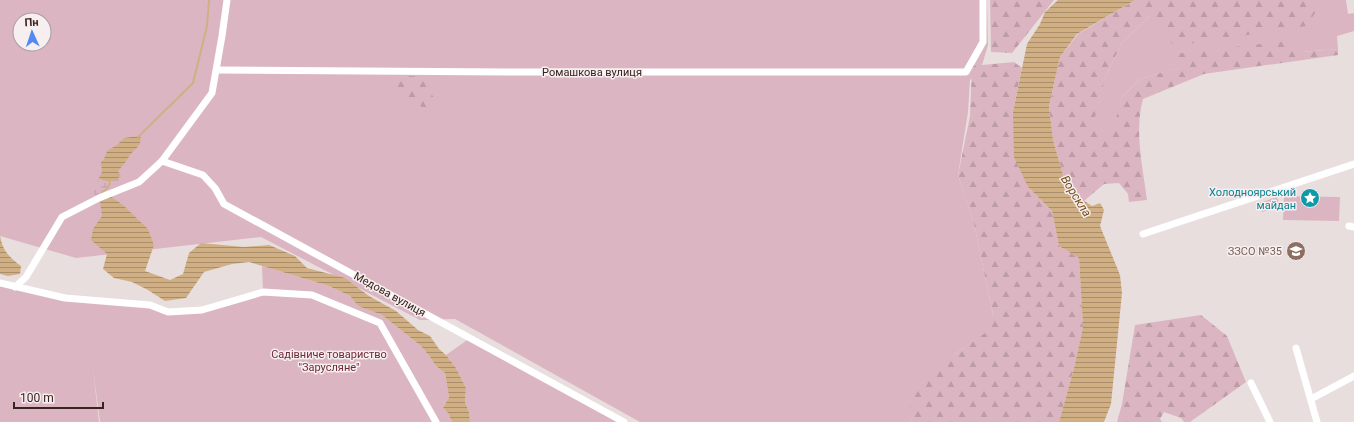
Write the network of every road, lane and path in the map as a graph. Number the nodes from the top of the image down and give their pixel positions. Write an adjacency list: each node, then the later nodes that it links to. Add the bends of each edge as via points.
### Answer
1 (227, 0): 3 (street)
2 (983, 0): 3 (street, Ромашкова вулиця, via 983,42 966,72)
3 (217, 70): 4 (street, via 212,93)
4 (162, 161): 8 (street, via 139,182 62,217 26,277); 14 (street, Медова вулиця, via 203,175 215,188 224,204)
5 (1354, 164): 6 (street)
6 (1143, 234)
7 (0, 283): 8 (street)
8 (15, 287): 13 (street, via 65,298 150,305 168,312 202,310 263,292 312,295 380,323)
9 (1296, 348): 12 (street)
10 (1354, 376): 12 (street)
11 (1251, 383): 15 (street)
12 (1311, 400): 16 (street)
13 (436, 422)
14 (624, 422)
15 (1270, 422)
16 (1316, 422)

